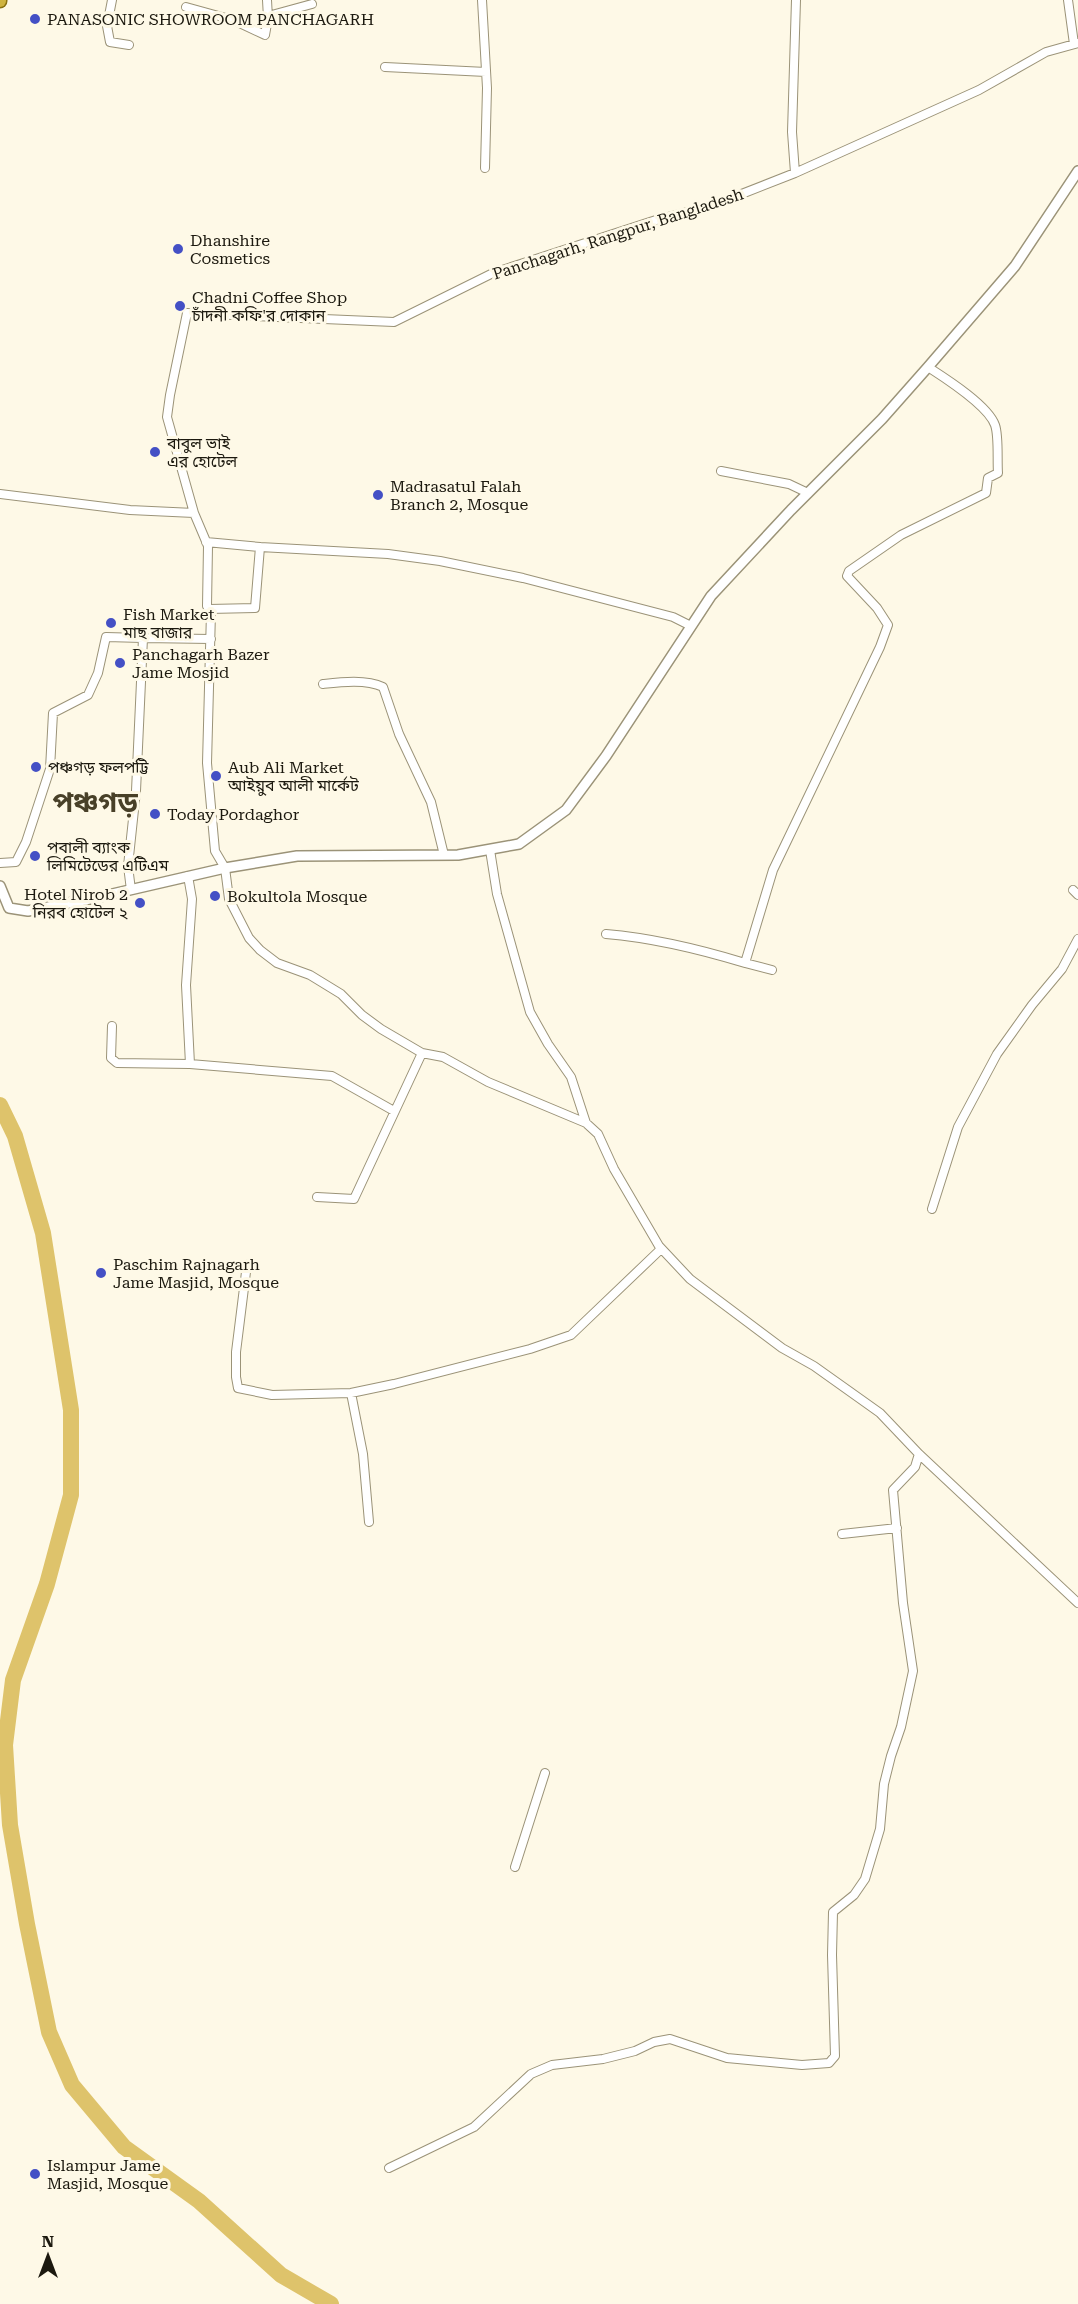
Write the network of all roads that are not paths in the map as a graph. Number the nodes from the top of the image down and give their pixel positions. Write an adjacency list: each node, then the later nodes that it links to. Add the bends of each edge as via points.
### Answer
1 (111, 0): 10 (street, via 107,26 110,42)
2 (267, 0): 8 (street)
3 (482, 0): 12 (street)
4 (796, 0): 15 (street, via 792,132)
5 (1068, 0): 9 (street)
6 (312, 4): 8 (street)
7 (186, 8): 8 (street, via 233,20 265,35)
8 (268, 16)
9 (1076, 44): 15 (street, via 1046,52 979,90)
10 (129, 45)
11 (385, 67): 12 (street)
12 (486, 72): 13 (street)
13 (485, 168)
14 (1078, 171): 16 (street, via 1015,266)
15 (795, 173): 20 (street, Panchagarh, Rangpur, Bangladesh, via 711,206 493,273 394,322 187,313 167,417)
16 (927, 367): 18 (street); 38 (street, via 956,385 988,414 995,426 998,473 988,478 986,493 901,535 849,571 847,576 888,625 773,870)
17 (721, 471): 18 (street, via 789,484)
18 (808, 493): 24 (street, via 711,596)
19 (0, 494): 20 (street, via 130,510)
20 (194, 513): 21 (street, Panchagarh, Rangpur, Bangladesh)
21 (206, 542): 22 (street); 23 (street, Panchagarh, Rangpur, Bangladesh)
22 (260, 547): 23 (street, via 255,608); 24 (street, via 440,561 523,578 673,617)
23 (209, 609): 26 (street, Panchagarh, Rangpur, Bangladesh)
24 (691, 626): 28 (street, via 566,810 519,844)
25 (143, 638): 26 (street); 30 (street, via 106,637 98,673 88,695 53,713 50,769 26,842 16,862); 34 (street, via 136,791 128,866)
26 (211, 639): 31 (street, Panchagarh, Rangpur, Bangladesh, via 207,763 215,851)
27 (323, 684): 29 (street, via 358,682 383,687 399,734 431,802)
28 (490, 850): 29 (street); 44 (street, via 497,894 530,1012 571,1077)
29 (444, 855): 31 (street, via 297,856)
30 (0, 862)
31 (225, 868): 32 (street); 41 (street, Panchagarh, Rangpur, Bangladesh, via 229,899 249,938 260,950 277,963 310,975 341,994 381,1029)
32 (188, 876): 34 (street); 42 (street, via 192,899 186,986)
33 (0, 886): 35 (street)
34 (131, 890): 35 (street, via 28,911)
35 (5, 907)
36 (606, 934): 38 (street, via 672,943)
37 (1078, 939): 46 (street, via 1062,969 997,1054 958,1127)
38 (745, 963): 39 (street)
39 (772, 970)
40 (112, 1026): 42 (street, via 111,1058 117,1063)
41 (422, 1053): 43 (street); 44 (street, Panchagarh, Rangpur, Bangladesh, via 443,1057 488,1082)
42 (190, 1064): 43 (street, via 332,1076)
43 (394, 1111): 45 (street, via 354,1199)
44 (586, 1123): 47 (street, via 598,1134)
45 (317, 1197)
46 (932, 1209)
47 (661, 1249): 49 (street, via 571,1335 530,1349); 50 (street, via 690,1279 737,1316 880,1413)
48 (247, 1264): 49 (street, via 236,1352 238,1388 272,1395)
49 (351, 1393): 51 (street, via 363,1454)
50 (919, 1454): 52 (street, via 915,1467 893,1490); 54 (street)
51 (369, 1522)
52 (897, 1528): 53 (street); 57 (street, via 913,1671 884,1784 880,1829 865,1879 854,1895 833,1912 836,2056 829,2063 802,2065 727,2058 670,2039 603,2060 552,2065 531,2074 474,2127)
53 (842, 1534)
54 (1078, 1603)
55 (545, 1773): 56 (street)
56 (515, 1867)
57 (389, 2168)

